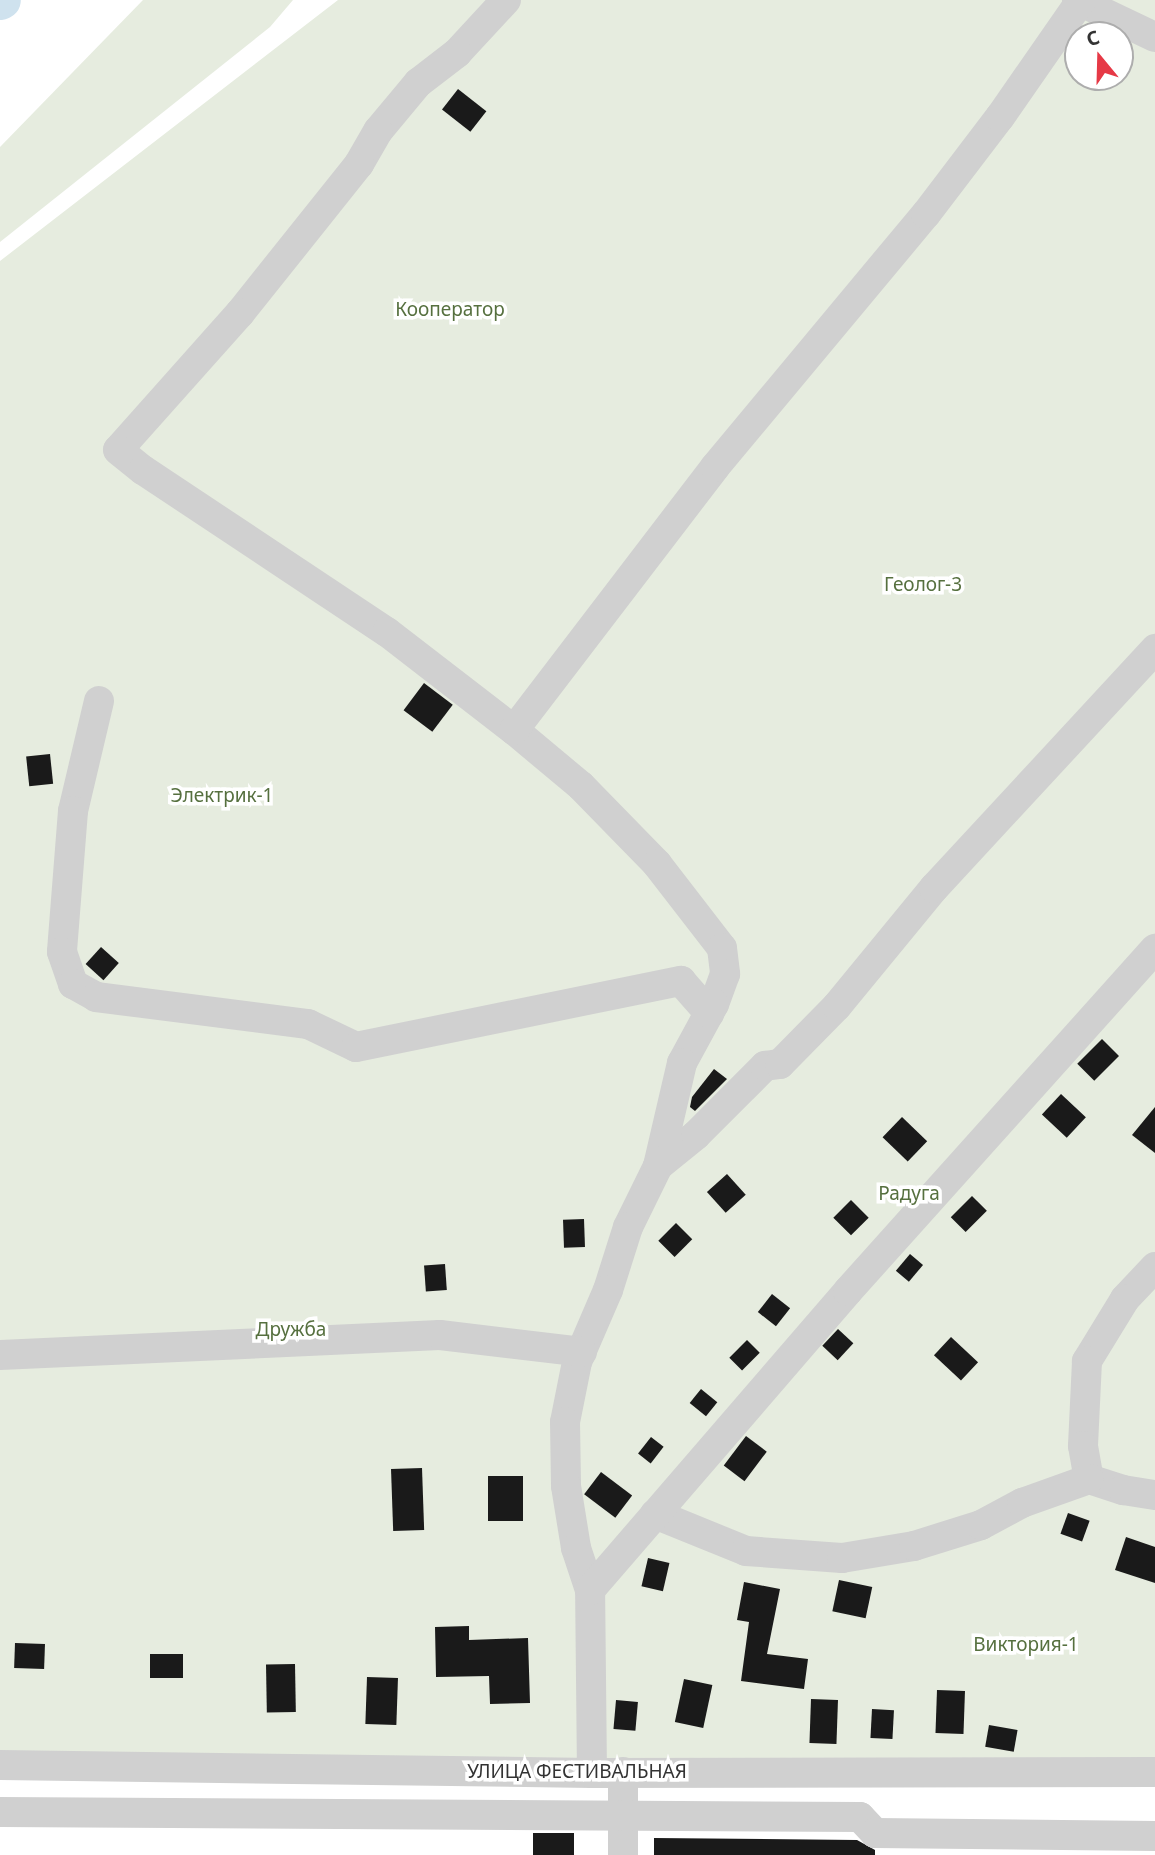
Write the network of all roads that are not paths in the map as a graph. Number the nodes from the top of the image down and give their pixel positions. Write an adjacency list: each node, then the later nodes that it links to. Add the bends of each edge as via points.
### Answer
1 (506, 0): 6 (street, via 457,53 418,83 240,313 118,450 387,632)
2 (1079, 1): 3 (street); 6 (street, via 1000,117 926,214 715,467)
3 (1155, 37)
4 (1155, 649): 9 (street, via 934,888 837,1006 780,1064 765,1066)
5 (99, 701): 8 (street, via 73,811 62,952 73,984 96,998 308,1024 356,1047 681,981)
6 (513, 730): 8 (street, via 580,786 657,864 707,926 722,948 725,974)
7 (1155, 949): 15 (street)
8 (709, 1013): 9 (street, via 682,1063)
9 (658, 1166): 11 (street, via 628,1227)
10 (1155, 1266): 13 (street, via 1125,1299 1087,1361 1083,1446)
11 (582, 1352): 12 (street, via 440,1335); 16 (street, via 565,1422 566,1486 576,1548)
12 (0, 1355)
13 (1090, 1479): 14 (street); 15 (street, via 1022,1503 981,1525 914,1546 842,1558 746,1551)
14 (1155, 1496)
15 (655, 1514): 16 (street)
16 (590, 1590): 20 (street)
17 (0, 1765): 20 (street, УЛИЦА ФЕСТИВАЛЬНАЯ)
18 (623, 1772): 19 (street, УЛИЦА ФЕСТИВАЛЬНАЯ); 20 (street, УЛИЦА ФЕСТИВАЛЬНАЯ); 22 (street)
19 (1155, 1772)
20 (592, 1773)
21 (0, 1812): 22 (street)
22 (623, 1817): 24 (street, via 860,1817); 25 (street)
23 (1155, 1836): 24 (street)
24 (876, 1844)
25 (623, 1855)

